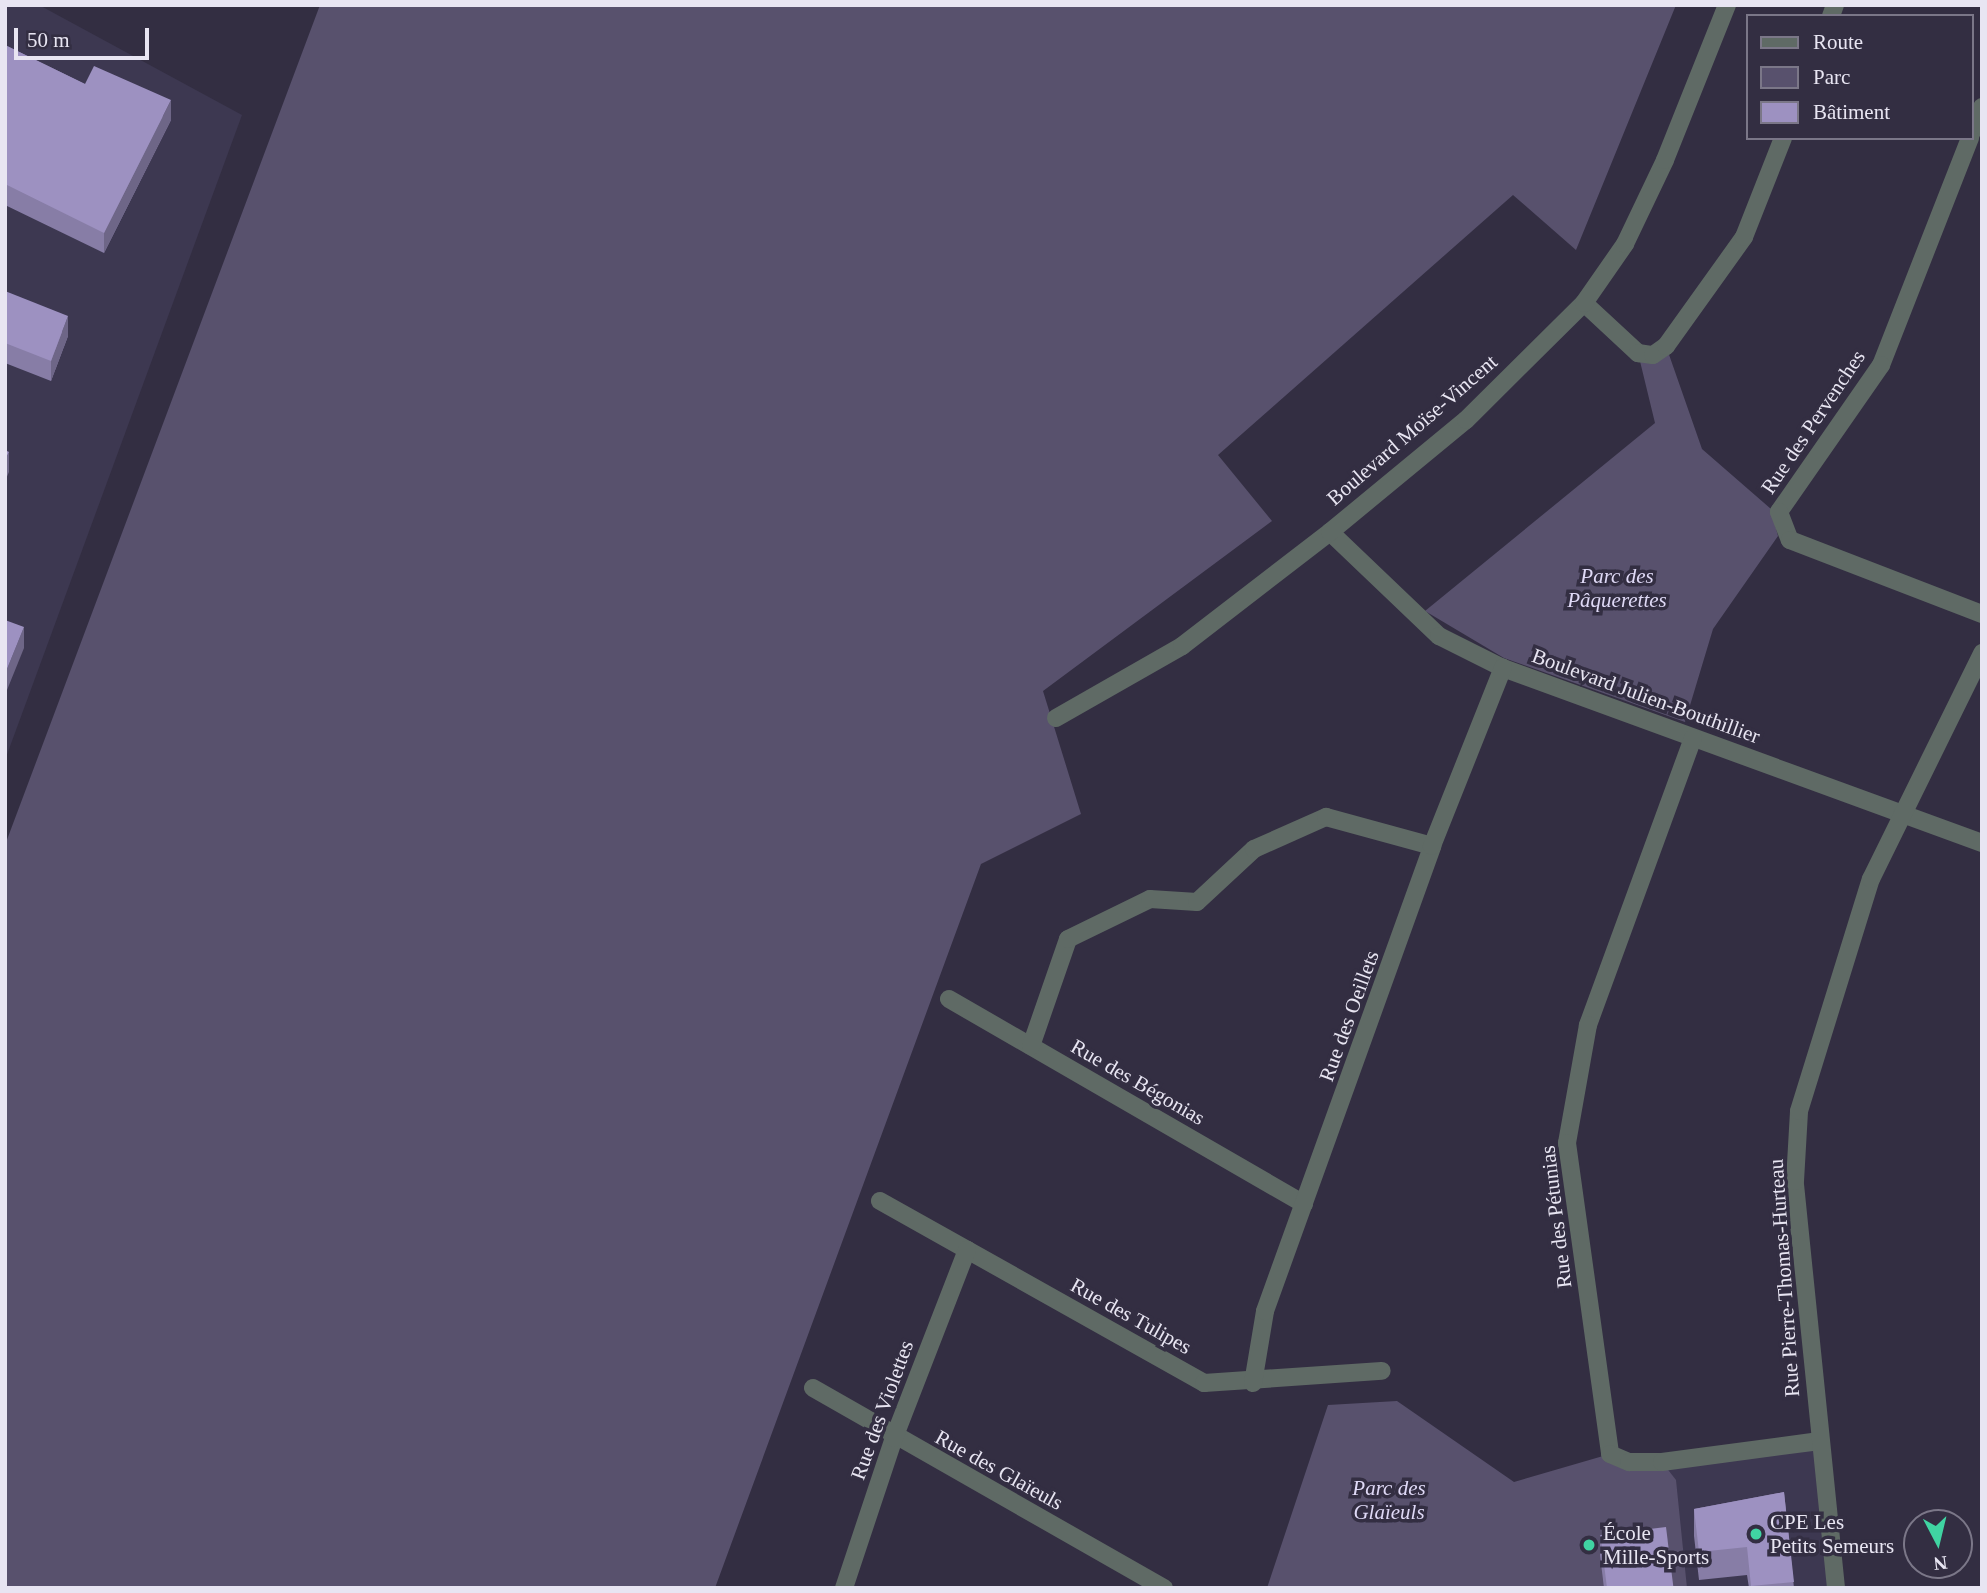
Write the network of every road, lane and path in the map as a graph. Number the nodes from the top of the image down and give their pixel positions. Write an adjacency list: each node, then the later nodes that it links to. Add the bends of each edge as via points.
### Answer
1 (1727, 5): 6 (street, Boulevard Moïse-Vincent, via 1648,196)
2 (1982, 107): 3 (street, Rue des Pervenches)
3 (1973, 129)
4 (1782, 140): 6 (street, via 1744,237 1666,346 1653,355 1638,354)
5 (1968, 140): 8 (street, Rue des Pervenches, via 1881,366 1779,512 1790,540)
6 (1584, 303): 7 (street, Boulevard Moïse-Vincent, via 1466,420)
7 (1330, 532): 10 (street, Boulevard Julien-Bouthillier, via 1439,636); 11 (street, Boulevard Moïse-Vincent, via 1182,646)
8 (1982, 614)
9 (1982, 653): 13 (street)
10 (1503, 668): 12 (street, Boulevard Julien-Bouthillier); 15 (street, Rue des Oeillets)
11 (1056, 718)
12 (1693, 738): 13 (street, Boulevard Julien-Bouthillier); 25 (street, Rue des Pétunias, via 1588,1025 1567,1143 1610,1454 1629,1462 1662,1462)
13 (1901, 814): 14 (street, Boulevard Julien-Bouthillier); 25 (street, Rue Pierre-Thomas-Hurteau, via 1871,879 1800,1111 1795,1181)
14 (1982, 843)
15 (1432, 846): 17 (street, via 1326,817 1254,849 1197,902 1150,899 1068,939); 19 (street, Rue des Oeillets)
16 (949, 999): 17 (street, Rue des Bégonias)
17 (1031, 1046): 19 (street, Rue des Bégonias)
18 (880, 1201): 20 (street, Rue des Tulipes)
19 (1304, 1204): 22 (street, Rue des Oeillets, via 1265,1311)
20 (967, 1250): 22 (street, Rue des Tulipes, via 1204,1383); 24 (street, Rue des Violettes)
21 (1382, 1371): 22 (street, Rue des Tulipes)
22 (1253, 1383)
23 (813, 1388): 24 (street, Rue des Glaïeuls)
24 (894, 1438): 26 (street, Rue des Violettes); 27 (street, Rue des Glaïeuls)
25 (1820, 1441): 28 (street, Rue Pierre-Thomas-Hurteau)
26 (844, 1588)
27 (1164, 1588)
28 (1836, 1588)

